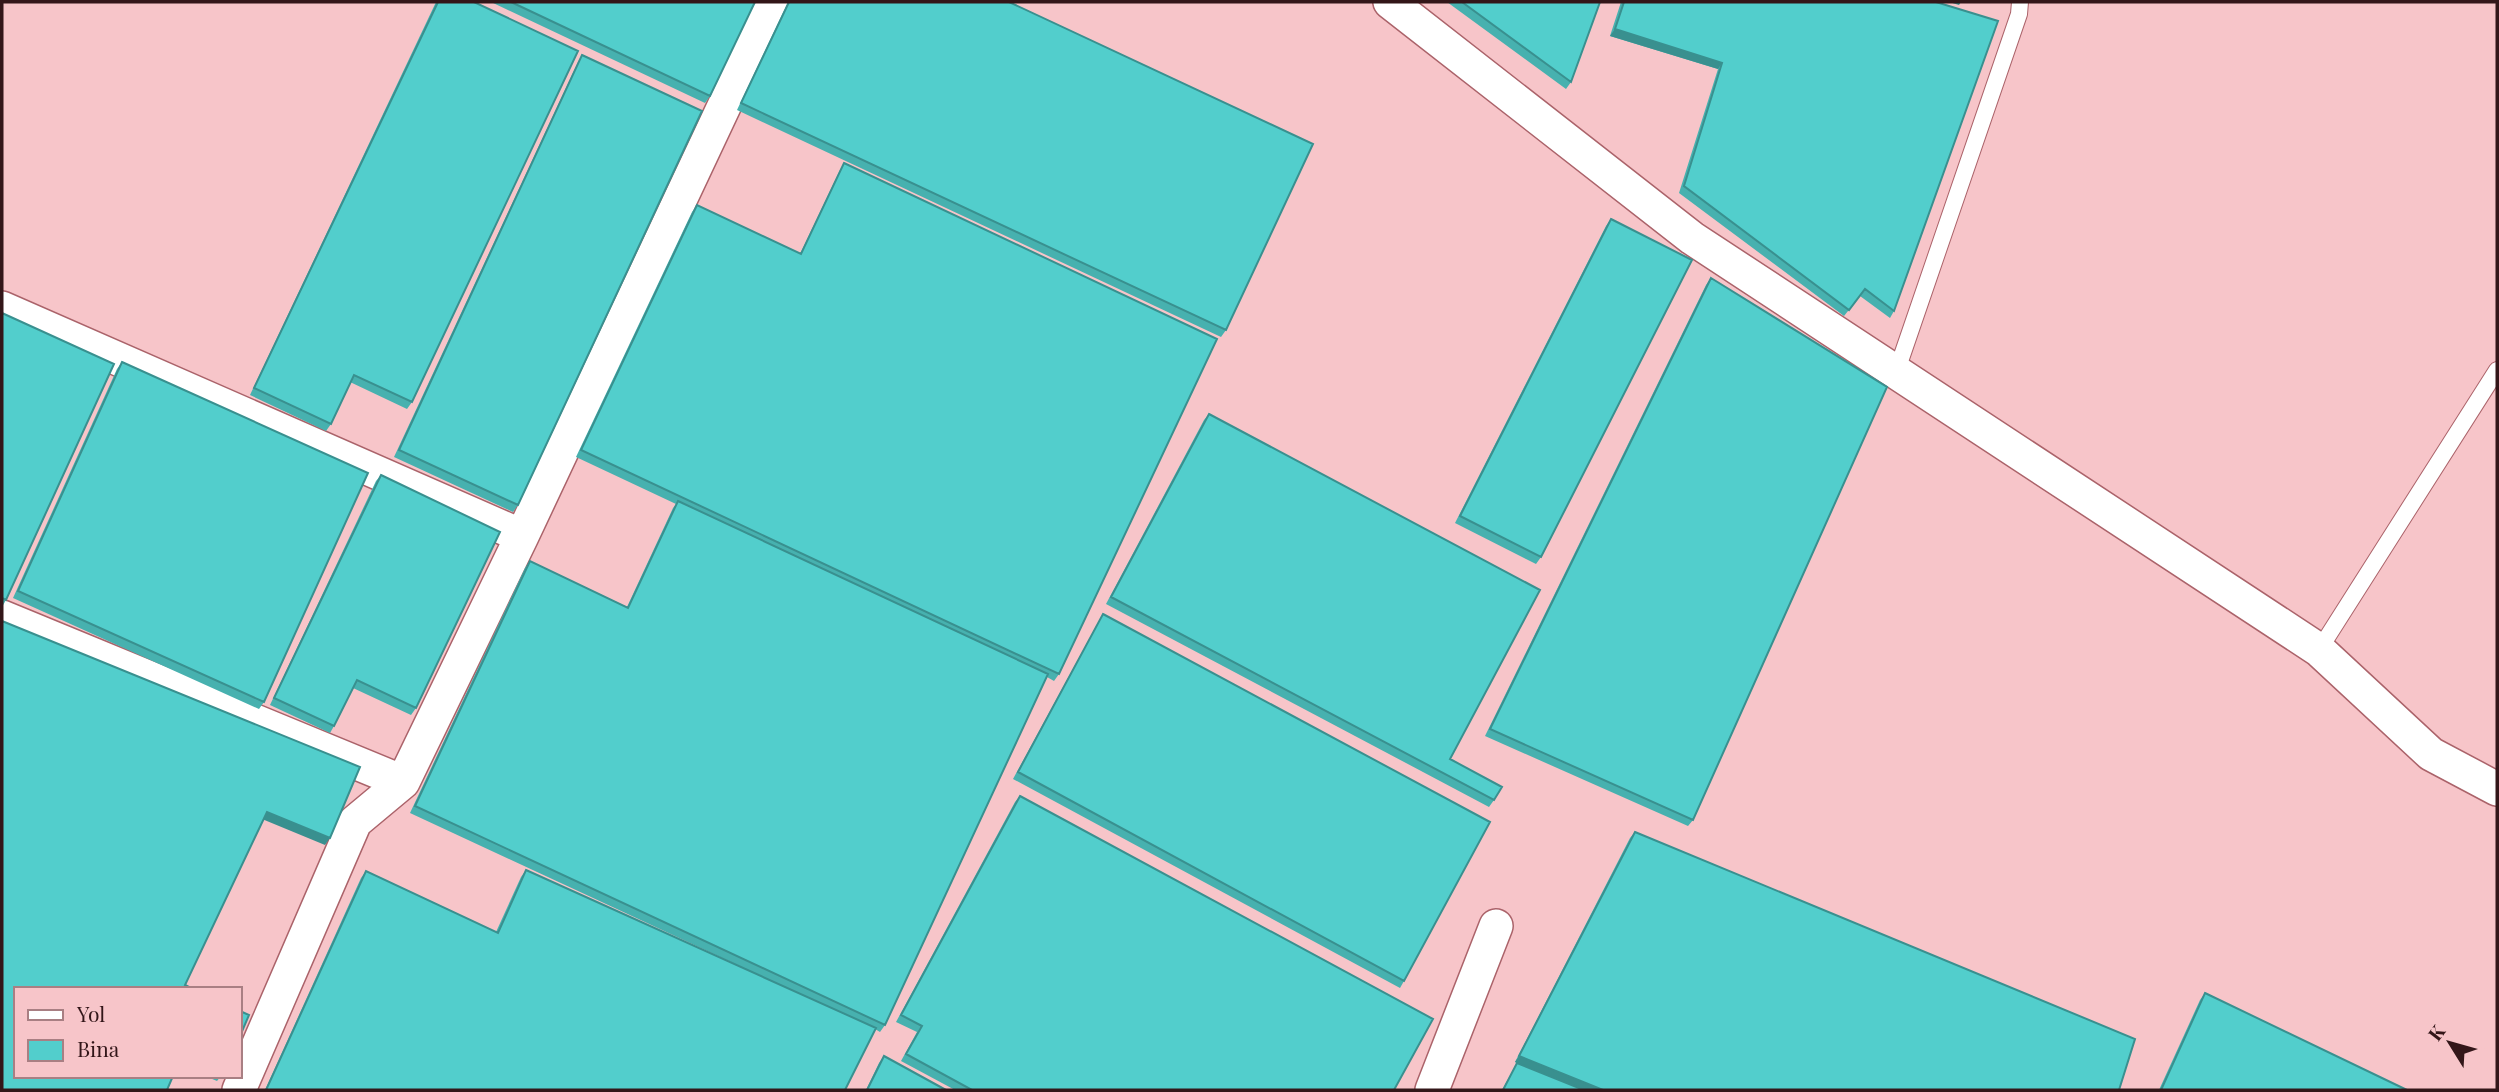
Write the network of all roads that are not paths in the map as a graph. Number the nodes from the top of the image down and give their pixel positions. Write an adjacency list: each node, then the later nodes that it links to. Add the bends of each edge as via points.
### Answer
1 (774, 2): 7 (street)
2 (1390, 2): 6 (street, via 1692,238)
3 (2020, 2): 6 (lane)
4 (2, 308): 7 (street)
5 (2497, 370): 9 (lane)
6 (1896, 373): 9 (street)
7 (522, 536): 10 (street)
8 (2, 617): 10 (street)
9 (2319, 650): 11 (street, via 2431,754)
10 (403, 782): 13 (street, via 355,822)
11 (2497, 789)
12 (1496, 926): 14 (street)
13 (239, 1090)
14 (1432, 1090)

